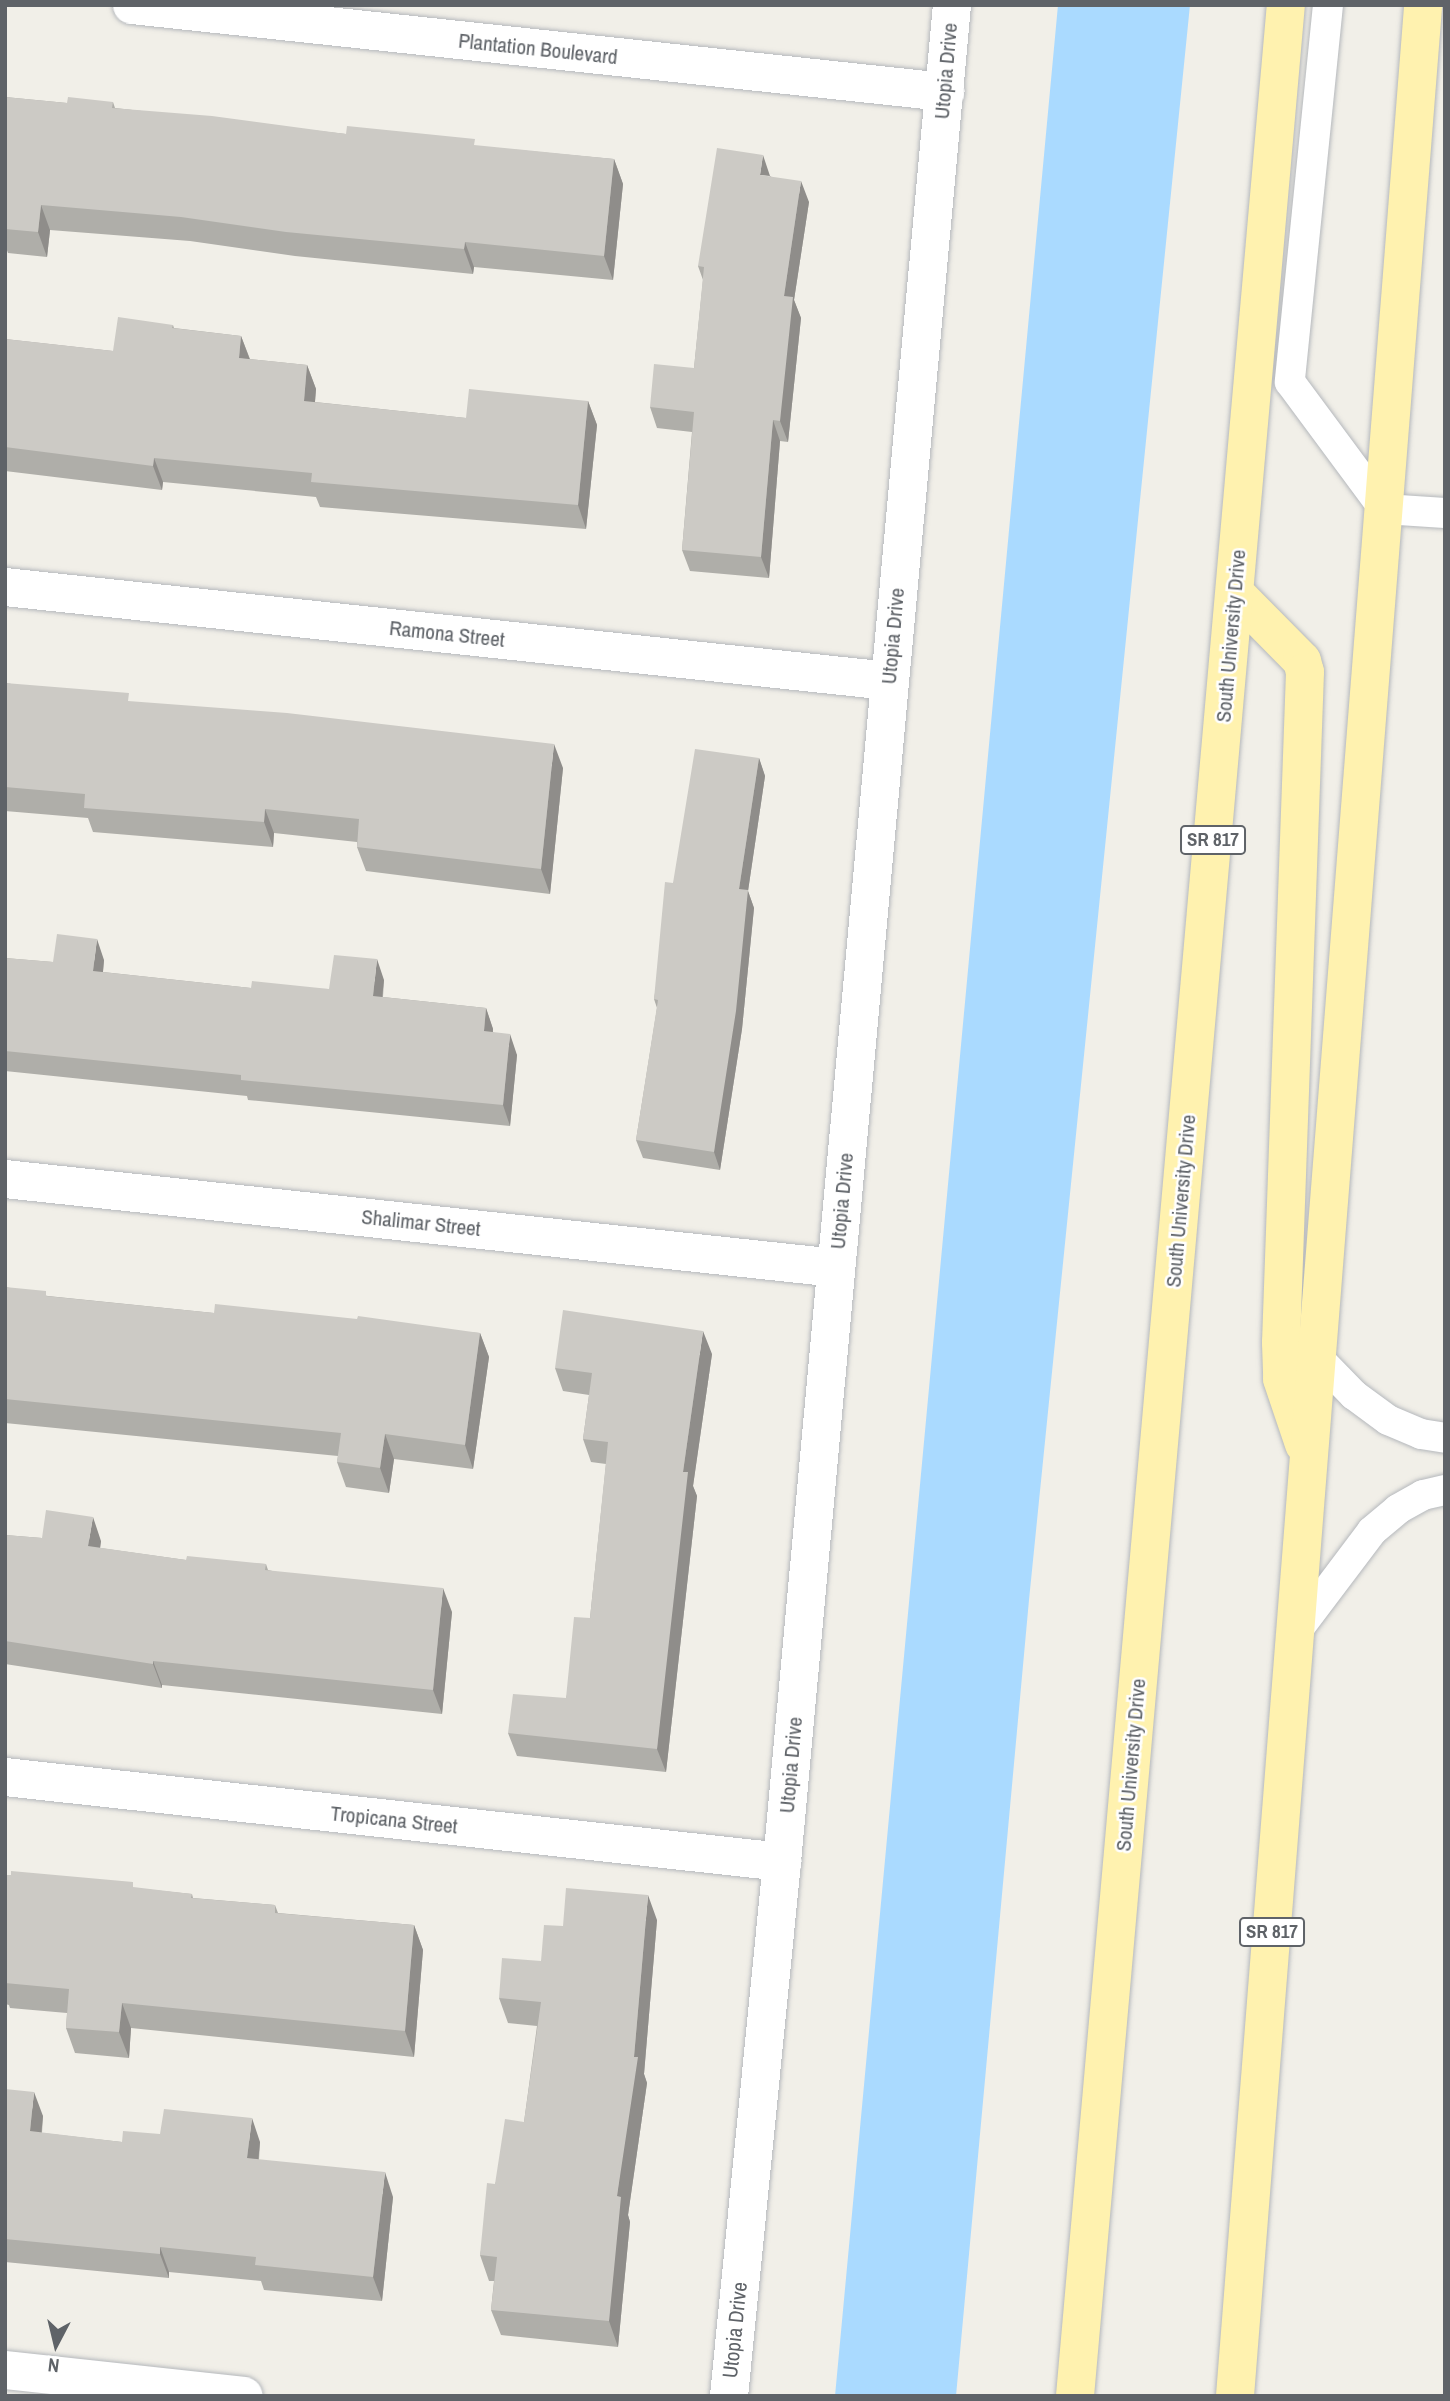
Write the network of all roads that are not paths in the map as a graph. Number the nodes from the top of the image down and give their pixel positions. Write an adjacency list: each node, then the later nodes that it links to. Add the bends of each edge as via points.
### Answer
1 (132, 5): 6 (street, Plantation Boulevard)
2 (952, 5): 6 (street, Utopia Drive)
3 (1286, 5): 10 (main road, South University Drive / SR 817)
4 (1328, 5): 7 (lane, via 1290,382)
5 (1423, 5): 7 (main road, SR 817)
6 (945, 92): 11 (street, Utopia Drive)
7 (1384, 509): 8 (lane); 14 (main road, SR 817)
8 (1445, 513)
9 (5, 587): 11 (street, Ramona Street)
10 (1234, 593): 16 (main road, via 1302,661 1305,672 1282,1379); 24 (main road, South University Drive / SR 817)
11 (889, 681): 13 (street, Utopia Drive)
12 (5, 1179): 13 (street, Shalimar Street)
13 (836, 1268): 20 (street, Utopia Drive)
14 (1317, 1357): 15 (lane, via 1354,1395 1388,1420); 16 (main road, SR 817)
15 (1445, 1438)
16 (1309, 1460): 18 (main road, SR 817)
17 (1445, 1490): 18 (lane, via 1398,1508 1372,1531)
18 (1296, 1632): 25 (main road, SR 817)
19 (5, 1777): 20 (street, Tropicana Street)
20 (782, 1862): 23 (street, Utopia Drive)
21 (5, 2370): 22 (street)
22 (244, 2396)
23 (729, 2396)
24 (1075, 2396)
25 (1235, 2396)

